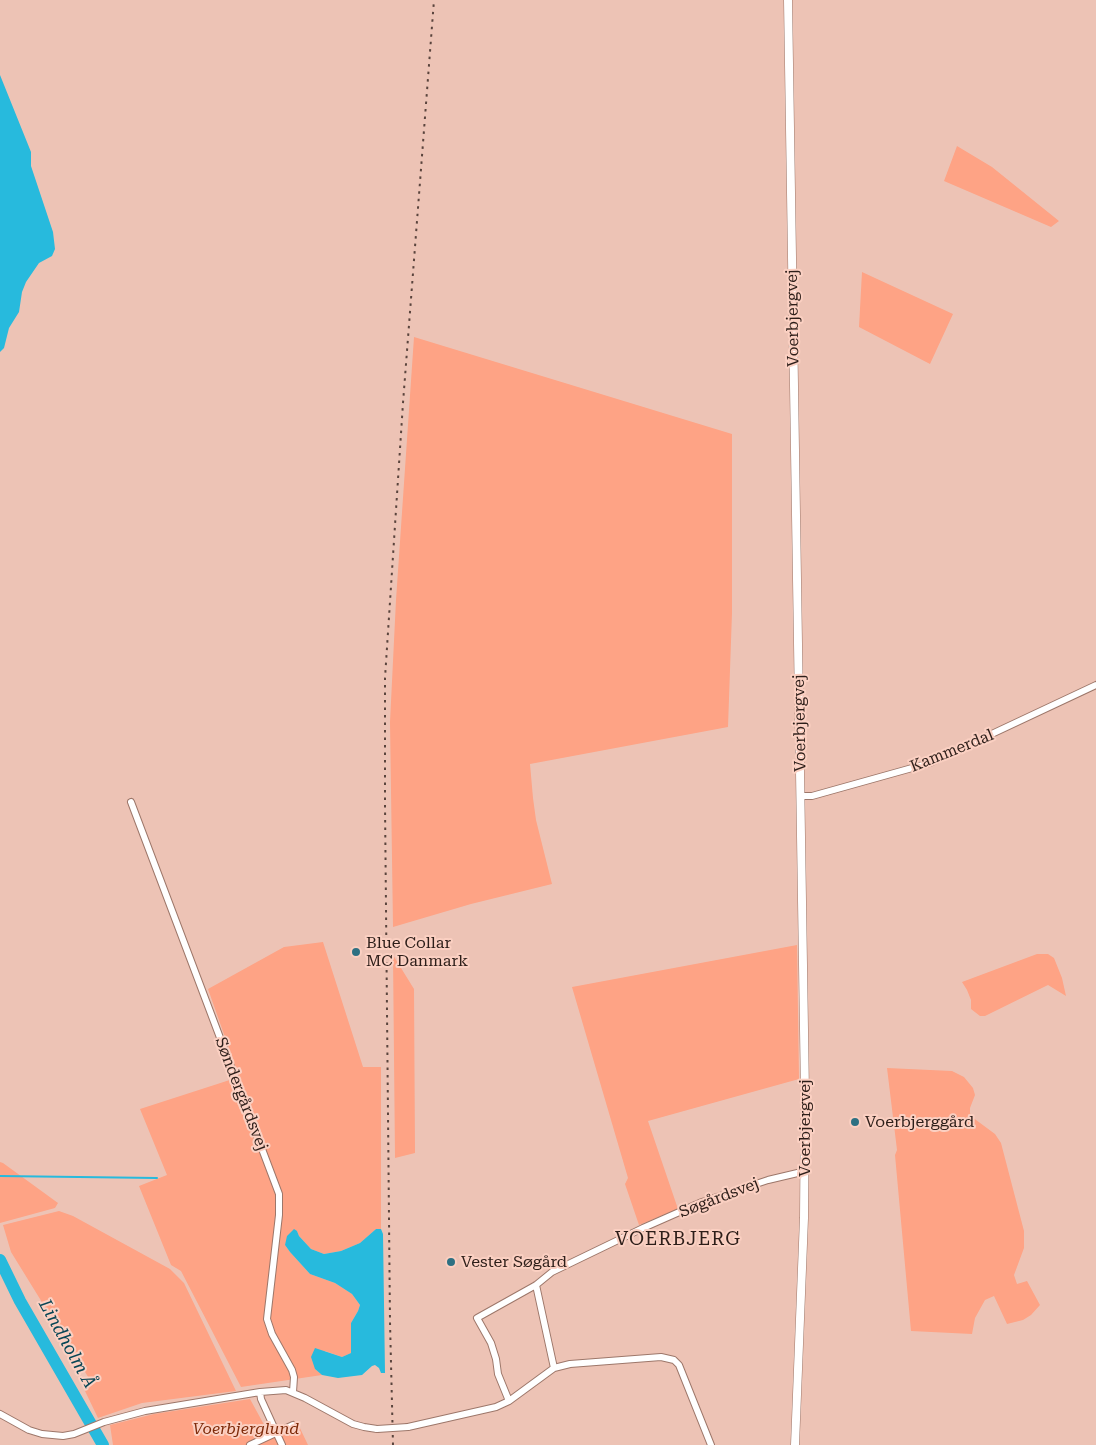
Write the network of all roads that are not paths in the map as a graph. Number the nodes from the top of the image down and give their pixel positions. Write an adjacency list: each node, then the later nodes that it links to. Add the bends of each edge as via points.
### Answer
1 (788, 0): 3 (street, Voerbjergvej)
2 (1096, 685): 3 (street, Kammerdal, via 930,763 812,796)
3 (801, 796): 5 (street, Voerbjergvej)
4 (131, 802): 9 (street, Søndergårdsvej, via 279,1194 267,1319 292,1370)
5 (806, 1171): 6 (street, Søgårdsvej, via 702,1202 552,1272); 17 (street, Voerbjergvej)
6 (536, 1285): 7 (street); 10 (street, Søgårdsvej, via 477,1318 490,1343)
7 (554, 1368): 10 (street); 16 (street, via 644,1357 661,1356 674,1360 683,1372)
8 (260, 1392): 9 (street); 11 (street, via 124,1416 63,1436 29,1430); 13 (street)
9 (293, 1392): 10 (street, bridge, via 353,1424 377,1429 408,1427 466,1415)
10 (509, 1401)
11 (0, 1414)
12 (293, 1425): 13 (street)
13 (276, 1433): 14 (street); 15 (street)
14 (250, 1445)
15 (282, 1445)
16 (711, 1445)
17 (795, 1445)

